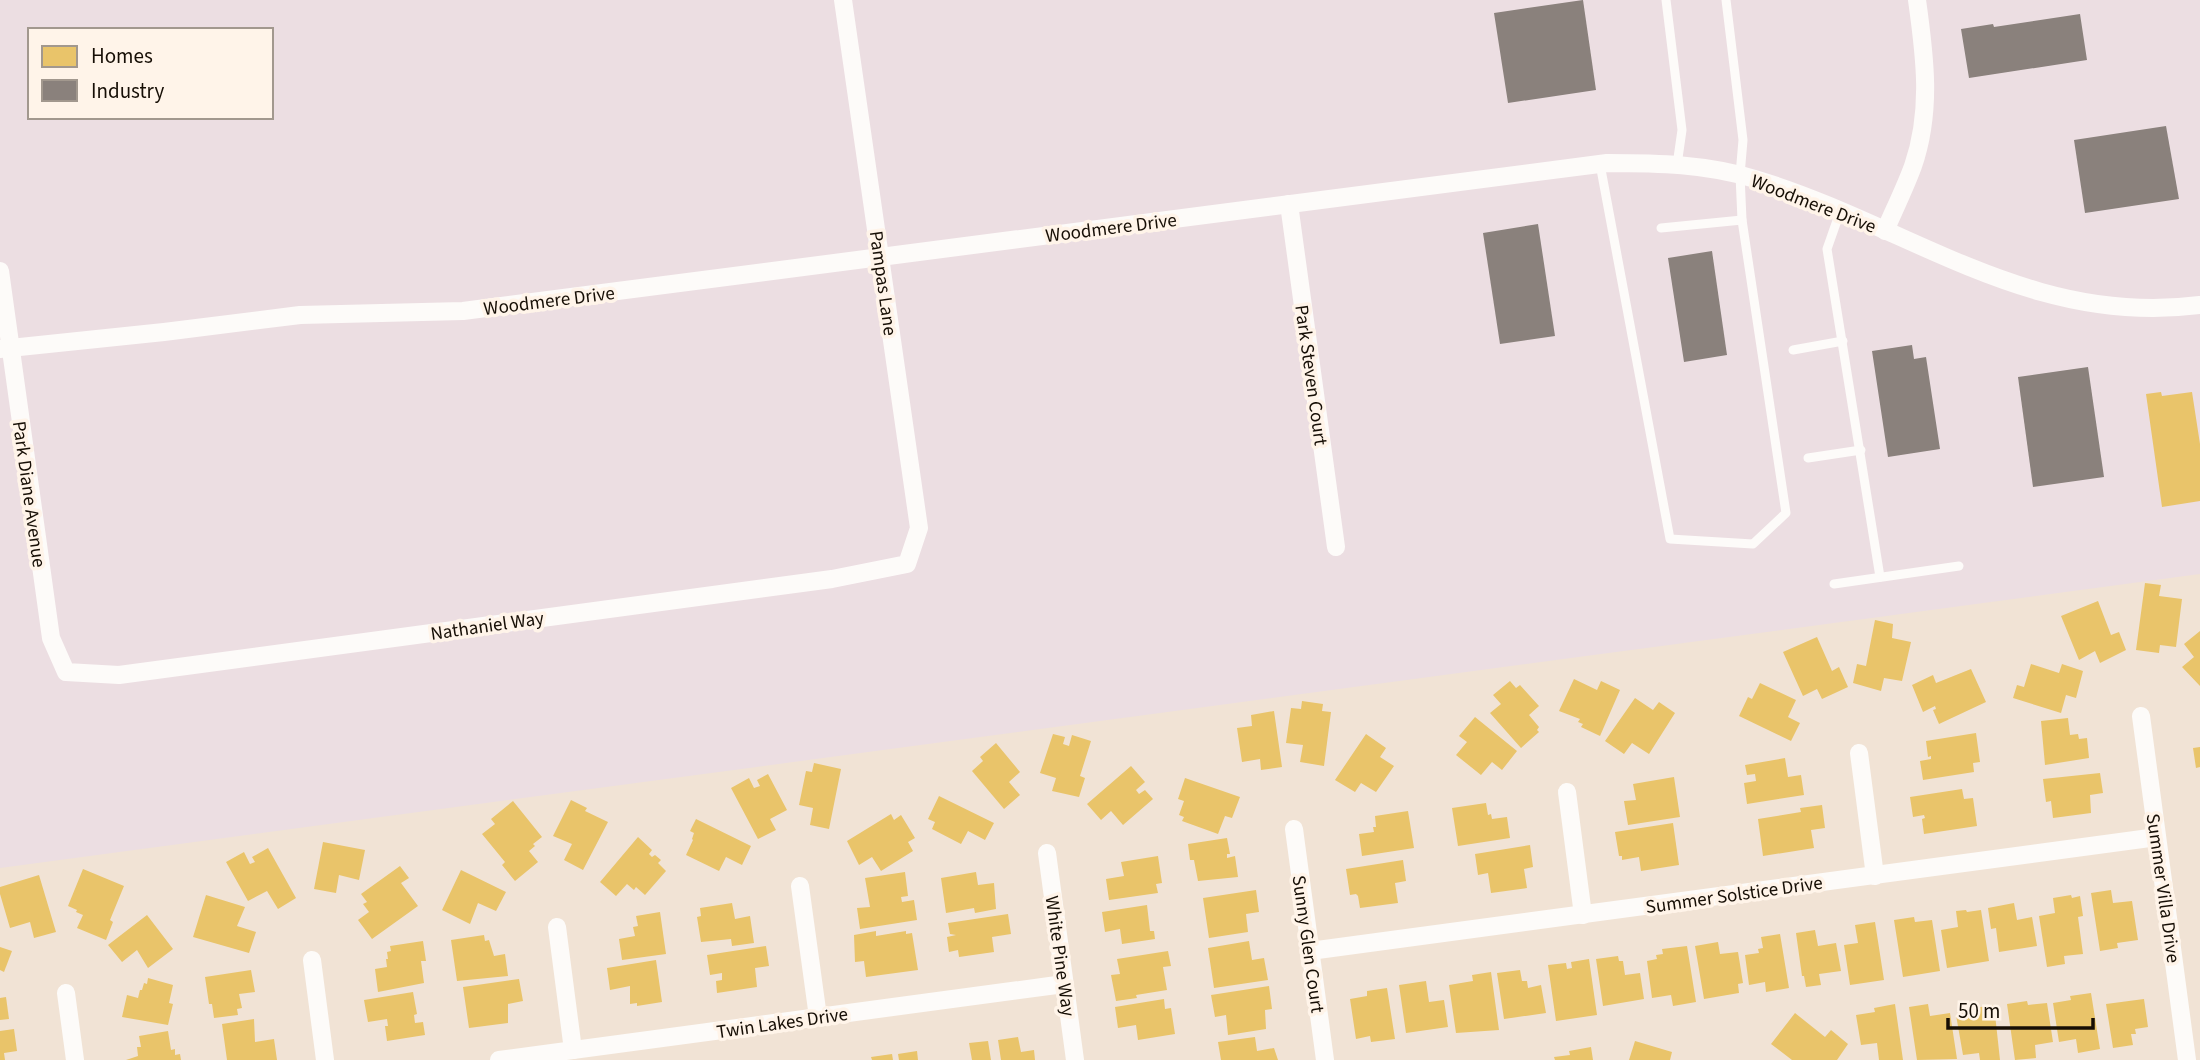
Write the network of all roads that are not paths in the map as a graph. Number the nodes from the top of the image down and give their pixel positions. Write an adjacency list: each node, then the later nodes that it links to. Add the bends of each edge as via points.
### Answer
1 (843, 0): 13 (street, Pampas Lane)
2 (1666, 0): 6 (lane, via 1682,130)
3 (1726, 0): 7 (lane, via 1743,140)
4 (1917, 0): 12 (street, via 1926,60 1922,130 1913,166)
5 (1600, 164): 6 (street, Woodmere Drive); 8 (street, Woodmere Drive); 10 (lane, via 1670,539 1753,544 1786,513)
6 (1677, 165): 7 (street, Woodmere Drive)
7 (1740, 175): 9 (street, Woodmere Drive); 10 (lane)
8 (1289, 204): 13 (street, Woodmere Drive); 21 (street, Park Steven Court)
9 (1840, 212): 12 (street, Woodmere Drive); 16 (lane, via 1827,249)
10 (1742, 220): 11 (lane)
11 (1661, 228)
12 (1885, 231): 15 (street, Woodmere Drive, via 2018,287 2070,300 2148,307)
13 (881, 257): 17 (street, Woodmere Drive, via 463,311 300,315); 22 (street, Pampas Lane, via 919,528)
14 (0, 271): 17 (street, Park Diane Avenue)
15 (2200, 305)
16 (1843, 341): 18 (lane); 19 (lane)
17 (5, 349): 26 (street, Park Diane Avenue, via 51,638)
18 (1793, 350)
19 (1861, 450): 20 (lane); 24 (lane)
20 (1808, 458)
21 (1336, 547)
22 (907, 564): 26 (street, Nathaniel Way, via 818,581 120,675)
23 (1959, 566): 24 (lane)
24 (1880, 577): 25 (lane)
25 (1834, 584)
26 (66, 672)
27 (2141, 716): 31 (street, Summer Villa Drive)
28 (1858, 753): 33 (street)
29 (1567, 792): 35 (street)
30 (1294, 829): 37 (street, Sunny Glen Court)
31 (2157, 837): 33 (street, Summer Solstice Drive); 48 (street, Summer Villa Drive)
32 (1047, 853): 39 (street, White Pine Way)
33 (1875, 876): 35 (street, Summer Solstice Drive)
34 (800, 886): 41 (street)
35 (1583, 915): 37 (street, Summer Solstice Drive)
36 (557, 927): 42 (street)
37 (1310, 951): 47 (street, Sunny Glen Court)
38 (312, 960): 44 (street)
39 (1064, 984): 41 (street, Twin Lakes Drive); 46 (street, White Pine Way)
40 (66, 993): 43 (street)
41 (818, 1017): 42 (street, Twin Lakes Drive)
42 (573, 1050): 45 (street, Twin Lakes Drive)
43 (75, 1060)
44 (325, 1060)
45 (499, 1060)
46 (1074, 1060)
47 (1325, 1060)
48 (2187, 1060)

